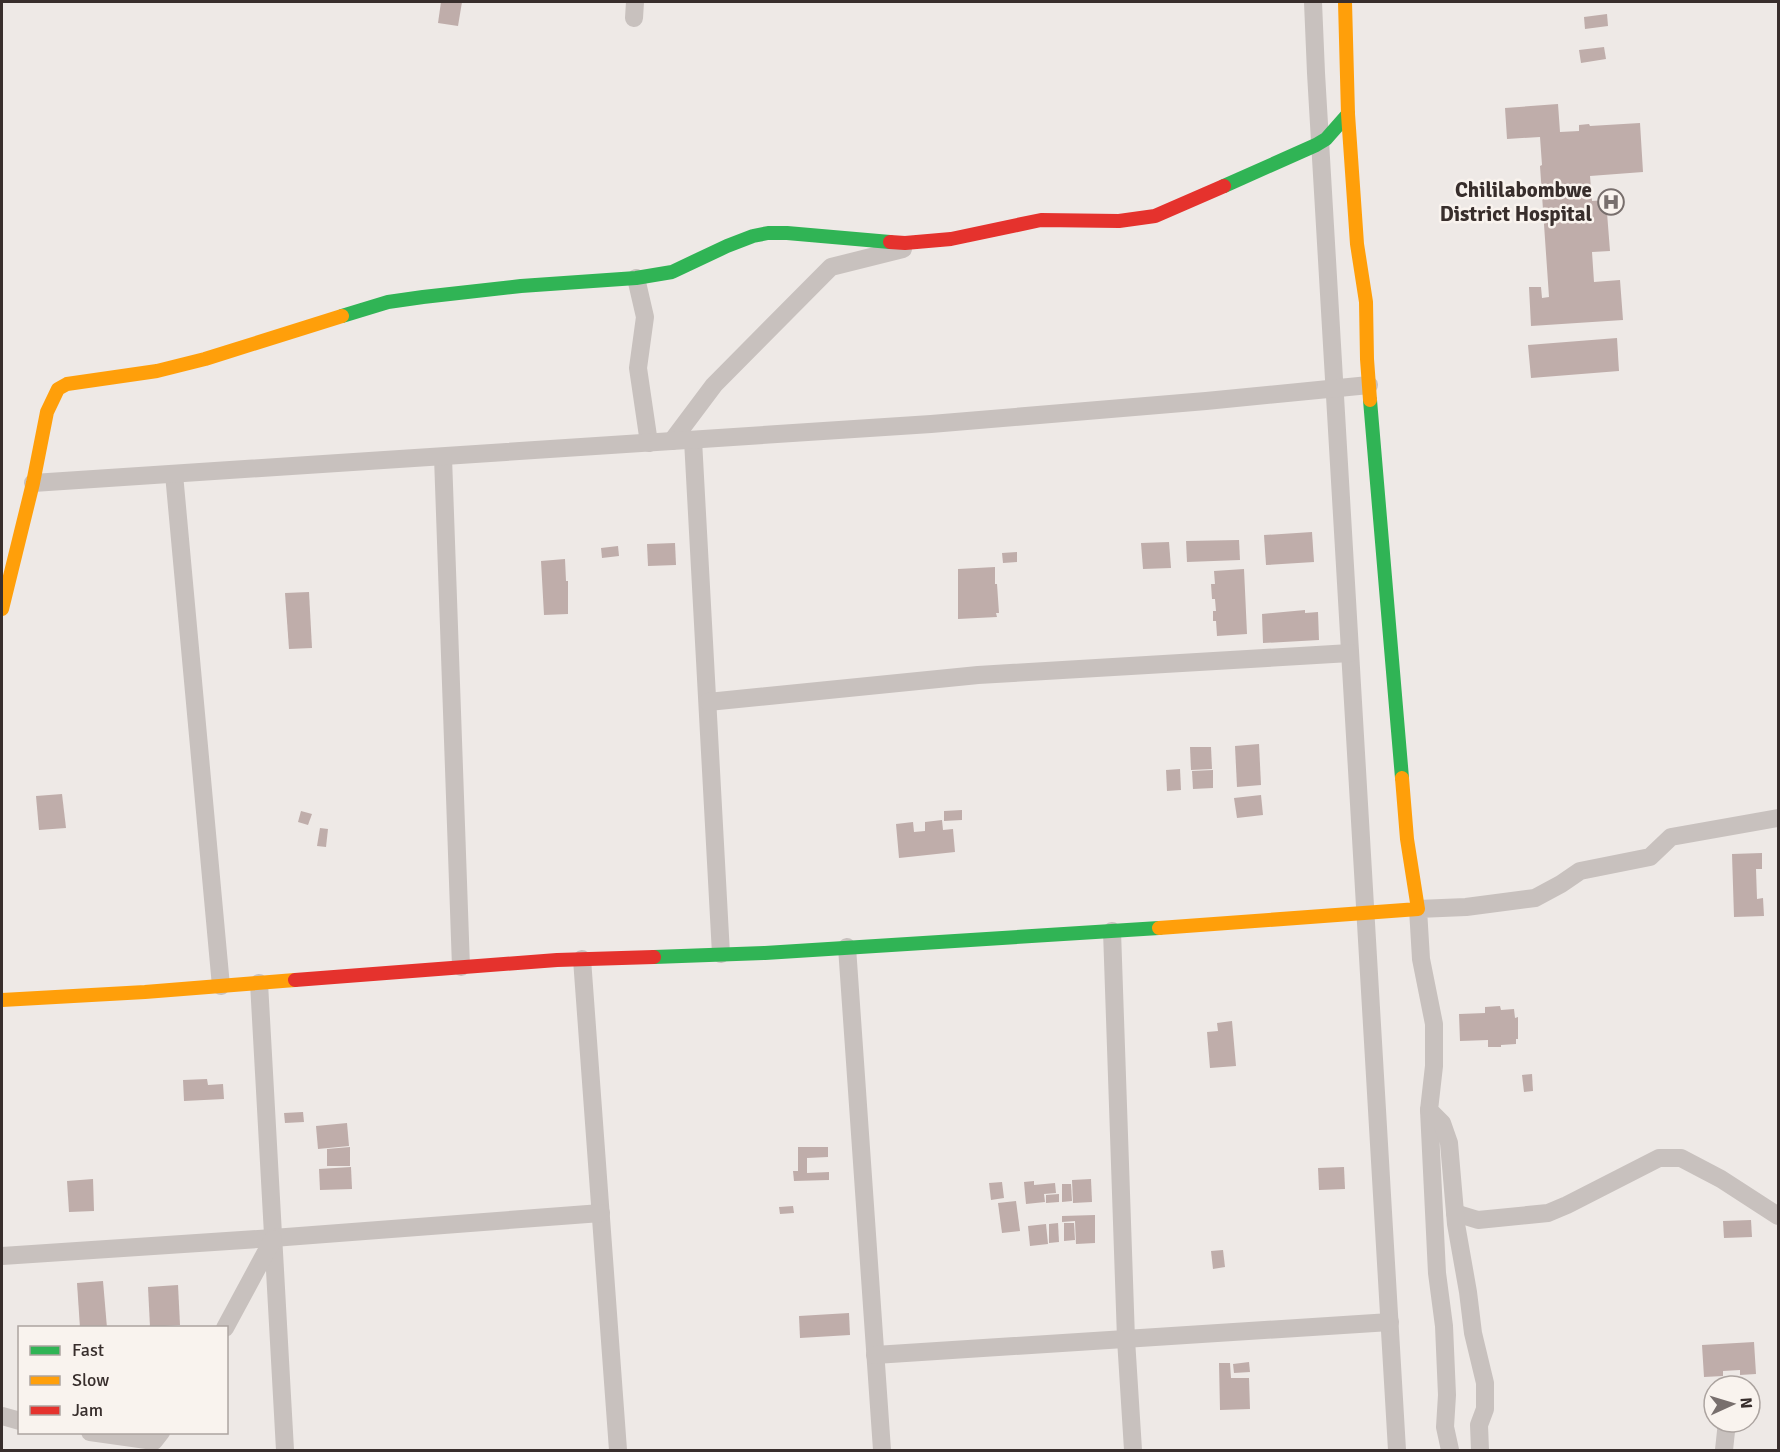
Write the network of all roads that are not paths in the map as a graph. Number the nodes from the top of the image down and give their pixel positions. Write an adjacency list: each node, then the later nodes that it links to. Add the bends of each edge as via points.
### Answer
1 (1313, 2): 4 (street)
2 (1345, 2): 3 (street)
3 (1348, 114): 4 (street); 7 (street)
4 (1320, 143): 5 (street, via 1155,216 1119,221 1041,220); 8 (street)
5 (933, 241): 6 (street, via 905,243 768,233 727,246 672,272); 10 (street, via 831,267 714,385)
6 (636, 278): 11 (street, via 645,317 638,368); 14 (street, via 388,302 157,371 67,384 58,389 47,412)
7 (1370, 385): 8 (street); 19 (street, via 1407,839)
8 (1335, 387): 9 (street, via 931,424); 16 (street)
9 (693, 440): 10 (street); 17 (street)
10 (672, 441): 11 (street)
11 (649, 443): 12 (street)
12 (443, 457): 13 (street); 25 (street)
13 (174, 474): 14 (street); 27 (street)
14 (33, 483): 15 (street)
15 (2, 609)
16 (1350, 653): 17 (street, via 978,675); 20 (street)
17 (708, 702): 23 (street)
18 (1779, 818): 19 (street, via 1671,837 1650,857 1580,871 1535,898)
19 (1418, 909): 20 (street); 29 (street, via 1421,959 1434,1024)
20 (1365, 912): 21 (street); 35 (street)
21 (1112, 931): 22 (street); 37 (street)
22 (848, 947): 23 (street); 38 (street)
23 (721, 954): 24 (street)
24 (582, 959): 25 (street); 30 (street)
25 (461, 967): 26 (street)
26 (259, 983): 27 (street); 33 (street)
27 (221, 986): 28 (street)
28 (2, 1000)
29 (1429, 1110): 31 (street, via 1442,1123 1449,1143); 49 (street, via 1448,1395 1445,1427)
30 (601, 1213): 33 (street); 45 (street)
31 (1455, 1213): 32 (street, via 1478,1220 1548,1213 1659,1158 1681,1158); 50 (street, via 1473,1333 1485,1383)
32 (1779, 1216)
33 (273, 1238): 34 (street); 36 (street); 44 (street)
34 (2, 1256)
35 (1389, 1322): 37 (street); 48 (street)
36 (226, 1326)
37 (1126, 1339): 38 (street); 47 (street)
38 (875, 1355): 46 (street)
39 (2, 1416): 40 (street)
40 (18, 1420)
41 (104, 1434): 42 (street, via 154,1441)
42 (159, 1434)
43 (1726, 1434): 51 (street)
44 (285, 1450)
45 (618, 1450)
46 (882, 1450)
47 (1133, 1450)
48 (1397, 1450)
49 (1450, 1450)
50 (1480, 1450)
51 (1725, 1450)

